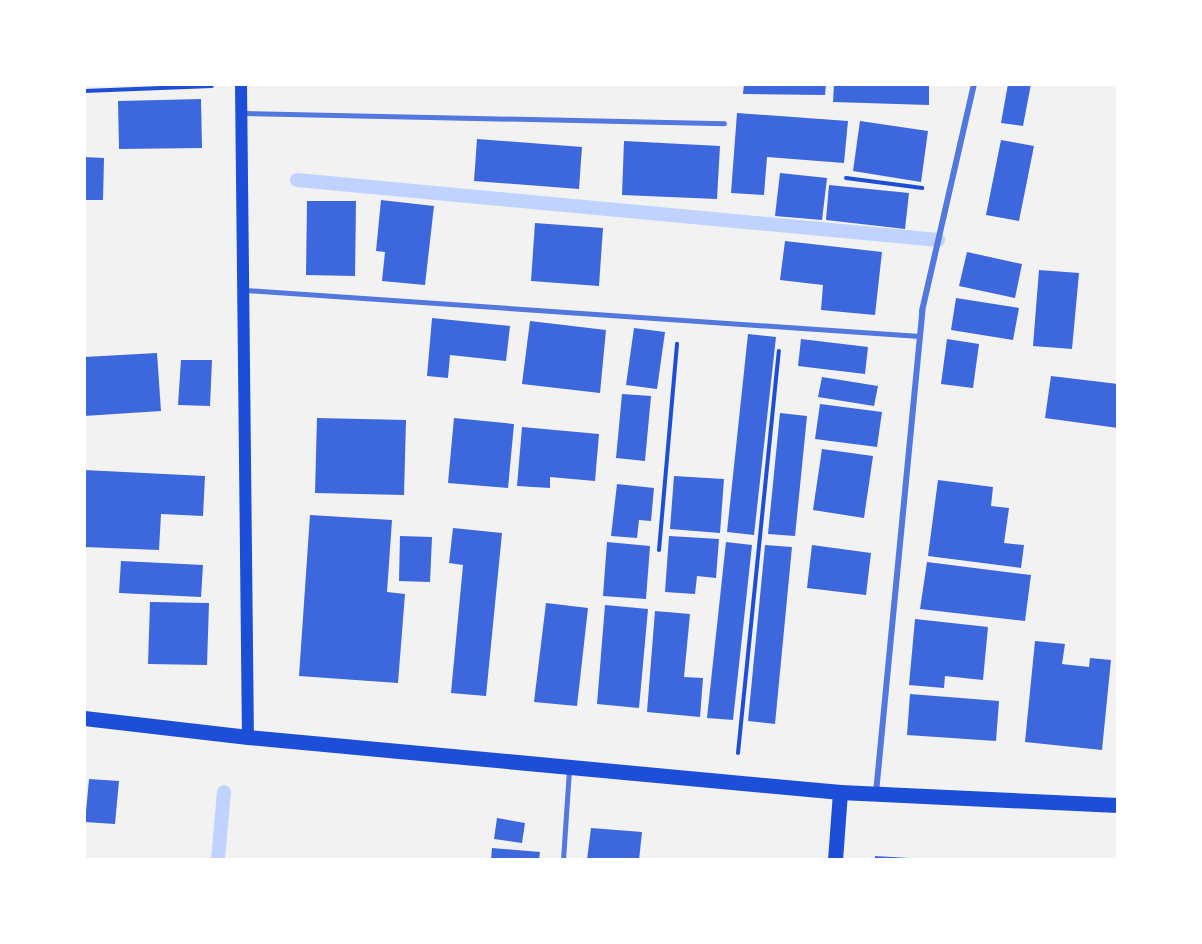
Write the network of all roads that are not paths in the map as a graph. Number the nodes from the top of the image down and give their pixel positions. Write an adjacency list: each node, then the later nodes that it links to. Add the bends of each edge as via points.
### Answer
1 (241, 84): 3 (main road)
2 (974, 84): 6 (street)
3 (241, 113): 4 (lane); 5 (main road)
4 (724, 123)
5 (243, 290): 6 (lane); 8 (main road)
6 (919, 336): 11 (street)
7 (84, 718): 8 (main road)
8 (248, 737): 9 (main road)
9 (570, 767): 10 (main road); 13 (lane)
10 (840, 792): 11 (main road); 14 (main road)
11 (876, 794): 12 (main road)
12 (1118, 805)
13 (563, 860)
14 (835, 860)

